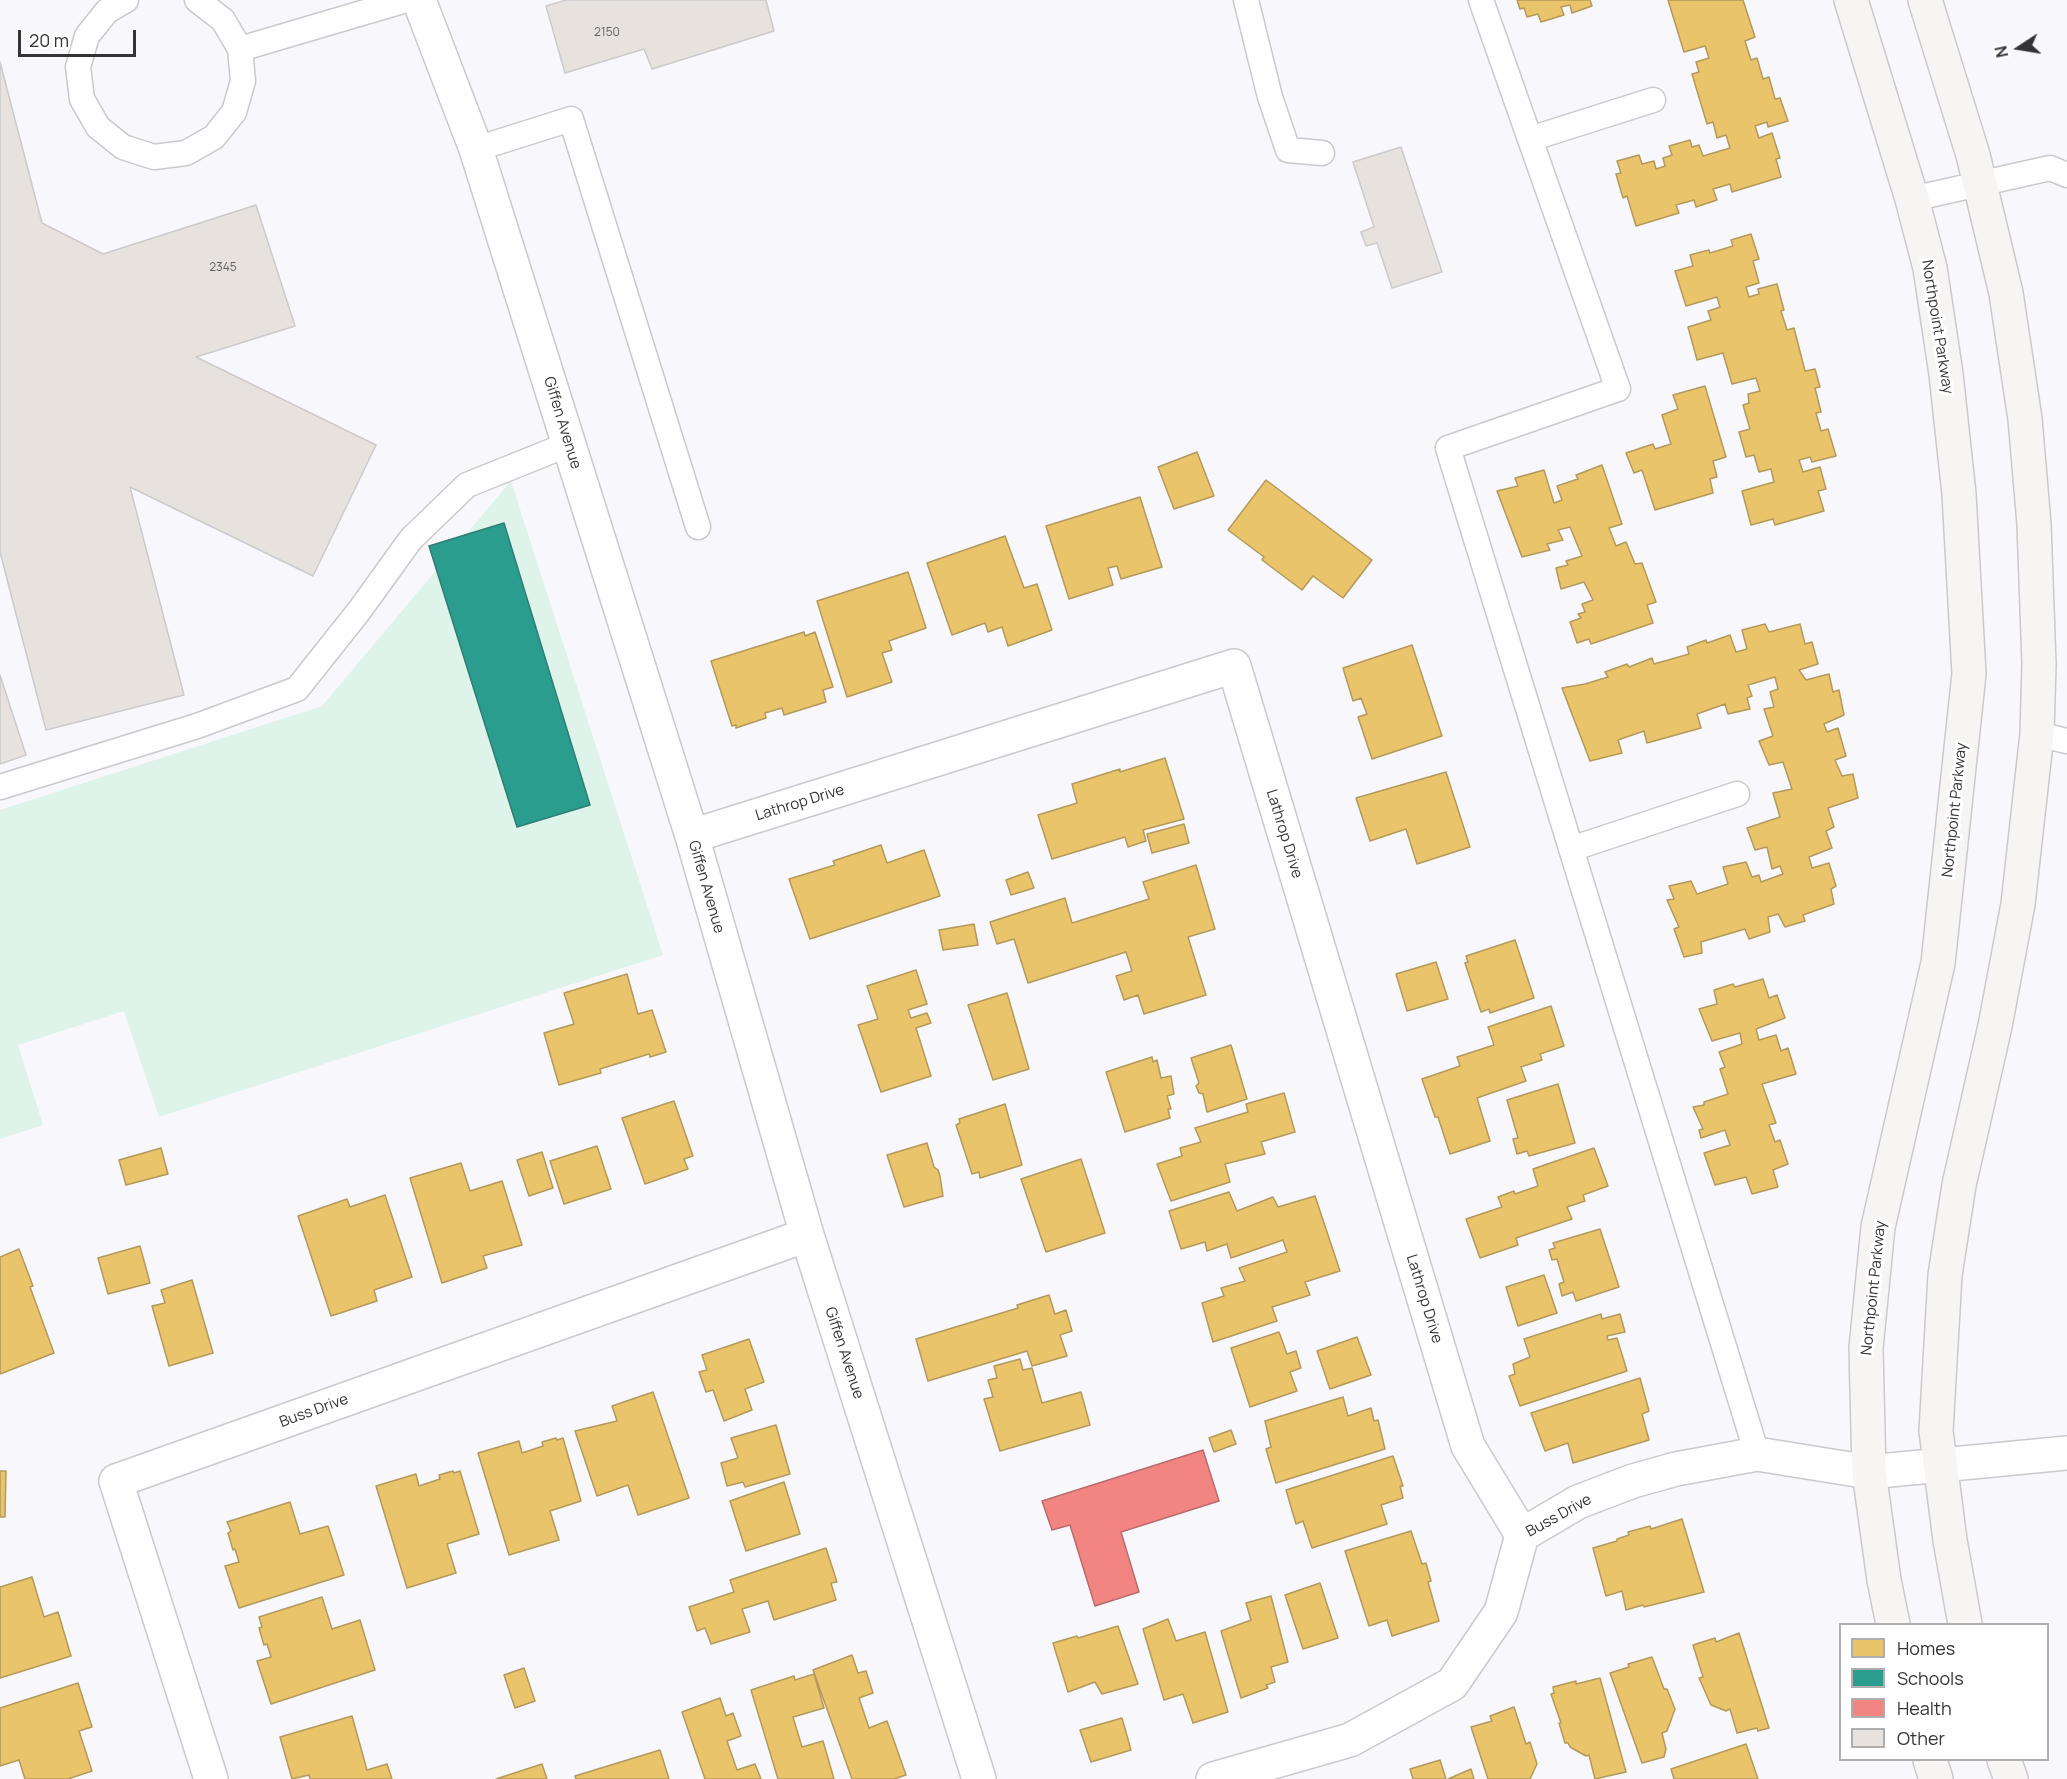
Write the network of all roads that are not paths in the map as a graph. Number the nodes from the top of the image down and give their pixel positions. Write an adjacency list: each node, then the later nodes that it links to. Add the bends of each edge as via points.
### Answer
1 (126, 0): 9 (lane, via 107,10 87,36 78,67 82,99 98,127 123,147 154,157 186,153 214,137 234,112 243,81)
2 (197, 0): 9 (lane, via 223,20)
3 (406, 0): 9 (lane)
4 (419, 0): 12 (street, Giffen Avenue)
5 (1246, 0): 13 (lane, via 1270,98 1288,150)
6 (1481, 0): 11 (lane)
7 (1851, 0): 16 (street, Northpoint Parkway)
8 (1925, 0): 15 (street)
9 (240, 49)
10 (1653, 100): 11 (lane)
11 (1530, 139): 23 (lane, via 1618,389 1448,448)
12 (476, 149): 17 (street, Giffen Avenue); 18 (lane, via 571,119)
13 (1322, 153)
14 (2061, 166): 15 (lane)
15 (1980, 183): 16 (lane); 19 (street, via 2006,293 2025,419 2039,664)
16 (1912, 200): 28 (street, Northpoint Parkway, via 1930,268 1946,374 1959,494 1969,674 1938,963 1878,1227 1866,1348)
17 (569, 444): 20 (lane, via 467,485 411,539 297,689 196,726); 22 (street, Giffen Avenue)
18 (698, 527)
19 (2052, 737): 27 (street, via 1959,1185 1945,1275 1936,1431)
20 (0, 787)
21 (1737, 794): 23 (lane)
22 (692, 836): 24 (street, Giffen Avenue); 29 (street, Lathrop Drive, via 1234,666 1468,1446)
23 (1571, 849): 26 (lane)
24 (807, 1235): 34 (street, Buss Drive, via 116,1482); 35 (street, Giffen Avenue)
25 (2067, 1453): 27 (street, Buss Drive)
26 (1757, 1454): 28 (street, Buss Drive); 29 (street, Buss Drive, via 1676,1468 1633,1481 1578,1502)
27 (1941, 1465): 28 (street, Buss Drive); 31 (street)
28 (1869, 1472): 30 (street, Northpoint Parkway)
29 (1522, 1535): 36 (street, Buss Drive, via 1502,1612 1452,1684 1350,1740)
30 (1893, 1623)
31 (1965, 1623)
32 (1930, 1761): 37 (street)
33 (2004, 1761): 38 (street)
34 (211, 1779)
35 (979, 1779)
36 (1213, 1779)
37 (1936, 1779)
38 (2010, 1779)

